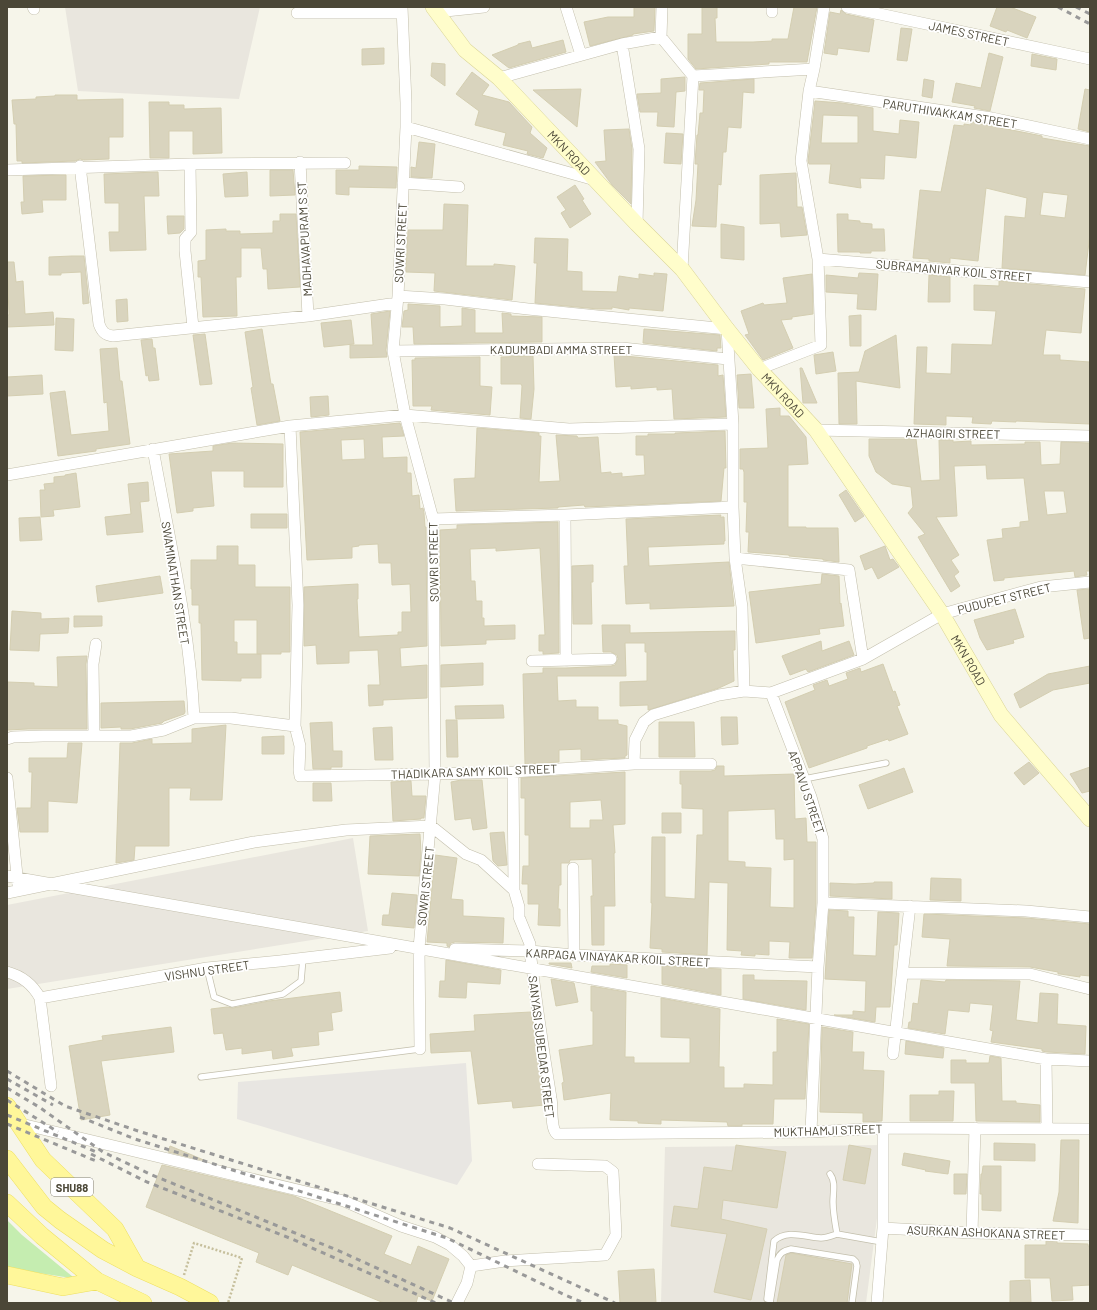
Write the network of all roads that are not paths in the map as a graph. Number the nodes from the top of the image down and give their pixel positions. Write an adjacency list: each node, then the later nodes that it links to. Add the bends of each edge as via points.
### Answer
1 (484, 7): 7 (street)
2 (566, 7): 11 (street)
3 (662, 7): 9 (street)
4 (824, 7): 13 (street)
5 (847, 7): 12 (street, JAMES STREET)
6 (402, 10): 8 (street); 17 (street, SOWRI STREET)
7 (435, 10): 15 (street, MKN ROAD, via 466,50)
8 (297, 14)
9 (661, 37): 10 (street); 14 (street)
10 (622, 44): 11 (street); 27 (street, via 639,149)
11 (581, 55): 15 (street)
12 (1090, 59)
13 (814, 68): 14 (street); 16 (street)
14 (693, 76): 29 (street)
15 (499, 78): 24 (street, MKN ROAD)
16 (809, 91): 18 (street, PARUTHIVAKKAM STREET, via 992,118); 28 (street, via 801,161)
17 (406, 127): 24 (street); 25 (street, SOWRI STREET)
18 (1090, 139)
19 (300, 162): 20 (street); 21 (street); 32 (street, MADHAVAPURAM S ST)
20 (345, 163)
21 (190, 164): 22 (street); 33 (street, via 191,232 185,239 185,251)
22 (80, 166): 23 (street); 33 (street, via 98,319 103,333 113,336)
23 (7, 170)
24 (595, 180): 27 (street, MKN ROAD)
25 (403, 183): 26 (street); 31 (street, SOWRI STREET)
26 (459, 187)
27 (637, 224): 29 (street, MKN ROAD)
28 (818, 259): 30 (street, SUBRAMANIYAR KOIL STREET); 37 (street, via 821,345)
29 (682, 268): 34 (street, MKN ROAD)
30 (1090, 282)
31 (397, 300): 32 (street); 34 (street, via 445,299); 35 (street, SOWRI STREET)
32 (308, 316): 33 (street)
33 (193, 327)
34 (727, 329): 36 (street); 37 (street, MKN ROAD)
35 (393, 351): 36 (street, KADUMBADI AMMA STREET, via 622,348); 38 (street, SOWRI STREET)
36 (728, 359): 39 (street)
37 (759, 369): 41 (street, MKN ROAD)
38 (405, 415): 39 (street, via 569,429); 40 (street); 47 (street, SOWRI STREET)
39 (733, 424): 45 (street)
40 (290, 426): 43 (street); 59 (street, THADIKARA SAMY KOIL STREET, via 298,605)
41 (816, 430): 42 (street, AZHAGIRI STREET); 50 (street, MKN ROAD)
42 (1090, 436)
43 (153, 449): 44 (street); 58 (street, SWAMINATHAN STREET, via 185,626)
44 (7, 475)
45 (733, 507): 46 (street); 48 (street)
46 (565, 515): 47 (street); 54 (street)
47 (433, 519): 66 (street, SOWRI STREET)
48 (735, 558): 53 (street, via 849,570); 56 (street, via 742,607)
49 (1090, 582): 50 (street, PUDUPET STREET, via 1041,587)
50 (942, 614): 53 (street); 69 (street, MKN ROAD, via 1001,715)
51 (96, 644): 60 (street, via 93,664)
52 (611, 659): 54 (street)
53 (863, 659): 57 (street)
54 (566, 660): 55 (street)
55 (532, 661)
56 (744, 691): 57 (street); 63 (street, via 719,695 653,715 644,722 635,740)
57 (771, 692): 68 (street, APPAVU STREET)
58 (194, 718): 59 (street, via 231,718); 60 (street, via 164,730 131,736)
59 (295, 726): 66 (street, THADIKARA SAMY KOIL STREET, via 300,746 300,776)
60 (94, 735): 61 (street)
61 (7, 739)
62 (886, 763): 68 (lane)
63 (634, 764): 64 (street, THADIKARA SAMY KOIL STREET); 65 (street, THADIKARA SAMY KOIL STREET)
64 (711, 764)
65 (513, 772): 66 (street, THADIKARA SAMY KOIL STREET); 73 (street, SANYASI SUBEDAR STREET)
66 (435, 774): 70 (street, SOWRI STREET)
67 (7, 778): 74 (street)
68 (803, 779): 75 (street, APPAVU STREET, via 823,839)
69 (1090, 819)
70 (431, 826): 73 (street, via 466,854 481,860); 74 (street, via 346,830 254,842); 78 (street, SOWRI STREET)
71 (573, 868): 80 (street)
72 (7, 876): 90 (street)
73 (514, 890): 79 (street, SANYASI SUBEDAR STREET, via 519,917 530,944)
74 (13, 892)
75 (823, 903): 76 (street); 82 (street, APPAVU STREET)
76 (910, 906): 77 (street, via 1026,911); 85 (street)
77 (1090, 917)
78 (419, 948): 79 (street, KARPAGA VINAYAKAR KOIL STREET); 81 (street, VISHNU STREET, via 383,948); 88 (street, SOWRI STREET)
79 (530, 951): 80 (street, KARPAGA VINAYAKAR KOIL STREET); 101 (street, SANYASI SUBEDAR STREET, via 553,1108 552,1126 557,1134)
80 (574, 955): 82 (street, KARPAGA VINAYAKAR KOIL STREET)
81 (303, 958): 83 (street, VISHNU STREET); 83 (lane, via 301,981 283,994 232,1004 214,997)
82 (818, 967): 100 (street, APPAVU STREET)
83 (207, 968): 87 (street, VISHNU STREET)
84 (7, 972): 87 (street, via 23,978 36,990)
85 (902, 973): 86 (street, via 1030,974); 89 (street)
86 (1090, 989)
87 (40, 998): 93 (street)
88 (420, 1050): 92 (lane)
89 (893, 1054)
90 (1046, 1059): 91 (street); 98 (street)
91 (1090, 1061)
92 (201, 1077)
93 (51, 1086)
94 (7, 1106): 112 (main road, SHU88, via 43,1160 115,1229)
95 (7, 1121): 111 (street, via 344,1201 401,1226 435,1237 450,1245)
96 (883, 1128): 97 (street, MUKTHAMJI STREET); 100 (street, MUKTHAMJI STREET); 106 (street)
97 (975, 1128): 98 (street, MUKTHAMJI STREET); 108 (street)
98 (1048, 1128): 99 (street, MUKTHAMJI STREET)
99 (1090, 1129)
100 (811, 1132): 101 (street, MUKTHAMJI STREET)
101 (567, 1135)
102 (7, 1159): 112 (main road, via 44,1207 103,1250)
103 (538, 1164): 111 (street, via 606,1166 613,1172 616,1235 605,1255)
104 (830, 1174): 107 (lane, via 834,1188)
105 (7, 1204): 114 (main road)
106 (883, 1228): 108 (street, ASURKAN ASHOKANA STREET); 110 (street)
107 (836, 1234): 110 (lane); 118 (lane, via 823,1238 788,1234 774,1241)
108 (972, 1234): 109 (street, ASURKAN ASHOKANA STREET)
109 (1090, 1235)
110 (882, 1242): 121 (street)
111 (471, 1266): 117 (street, via 467,1283)
112 (136, 1268): 116 (main road)
113 (7, 1275): 114 (main road, via 63,1287)
114 (97, 1281): 115 (main road)
115 (142, 1303)
116 (210, 1303)
117 (457, 1303)
118 (766, 1303)
119 (770, 1303): 120 (lane, via 777,1260 785,1250 791,1249 853,1259 857,1266)
120 (852, 1303)
121 (877, 1303)

